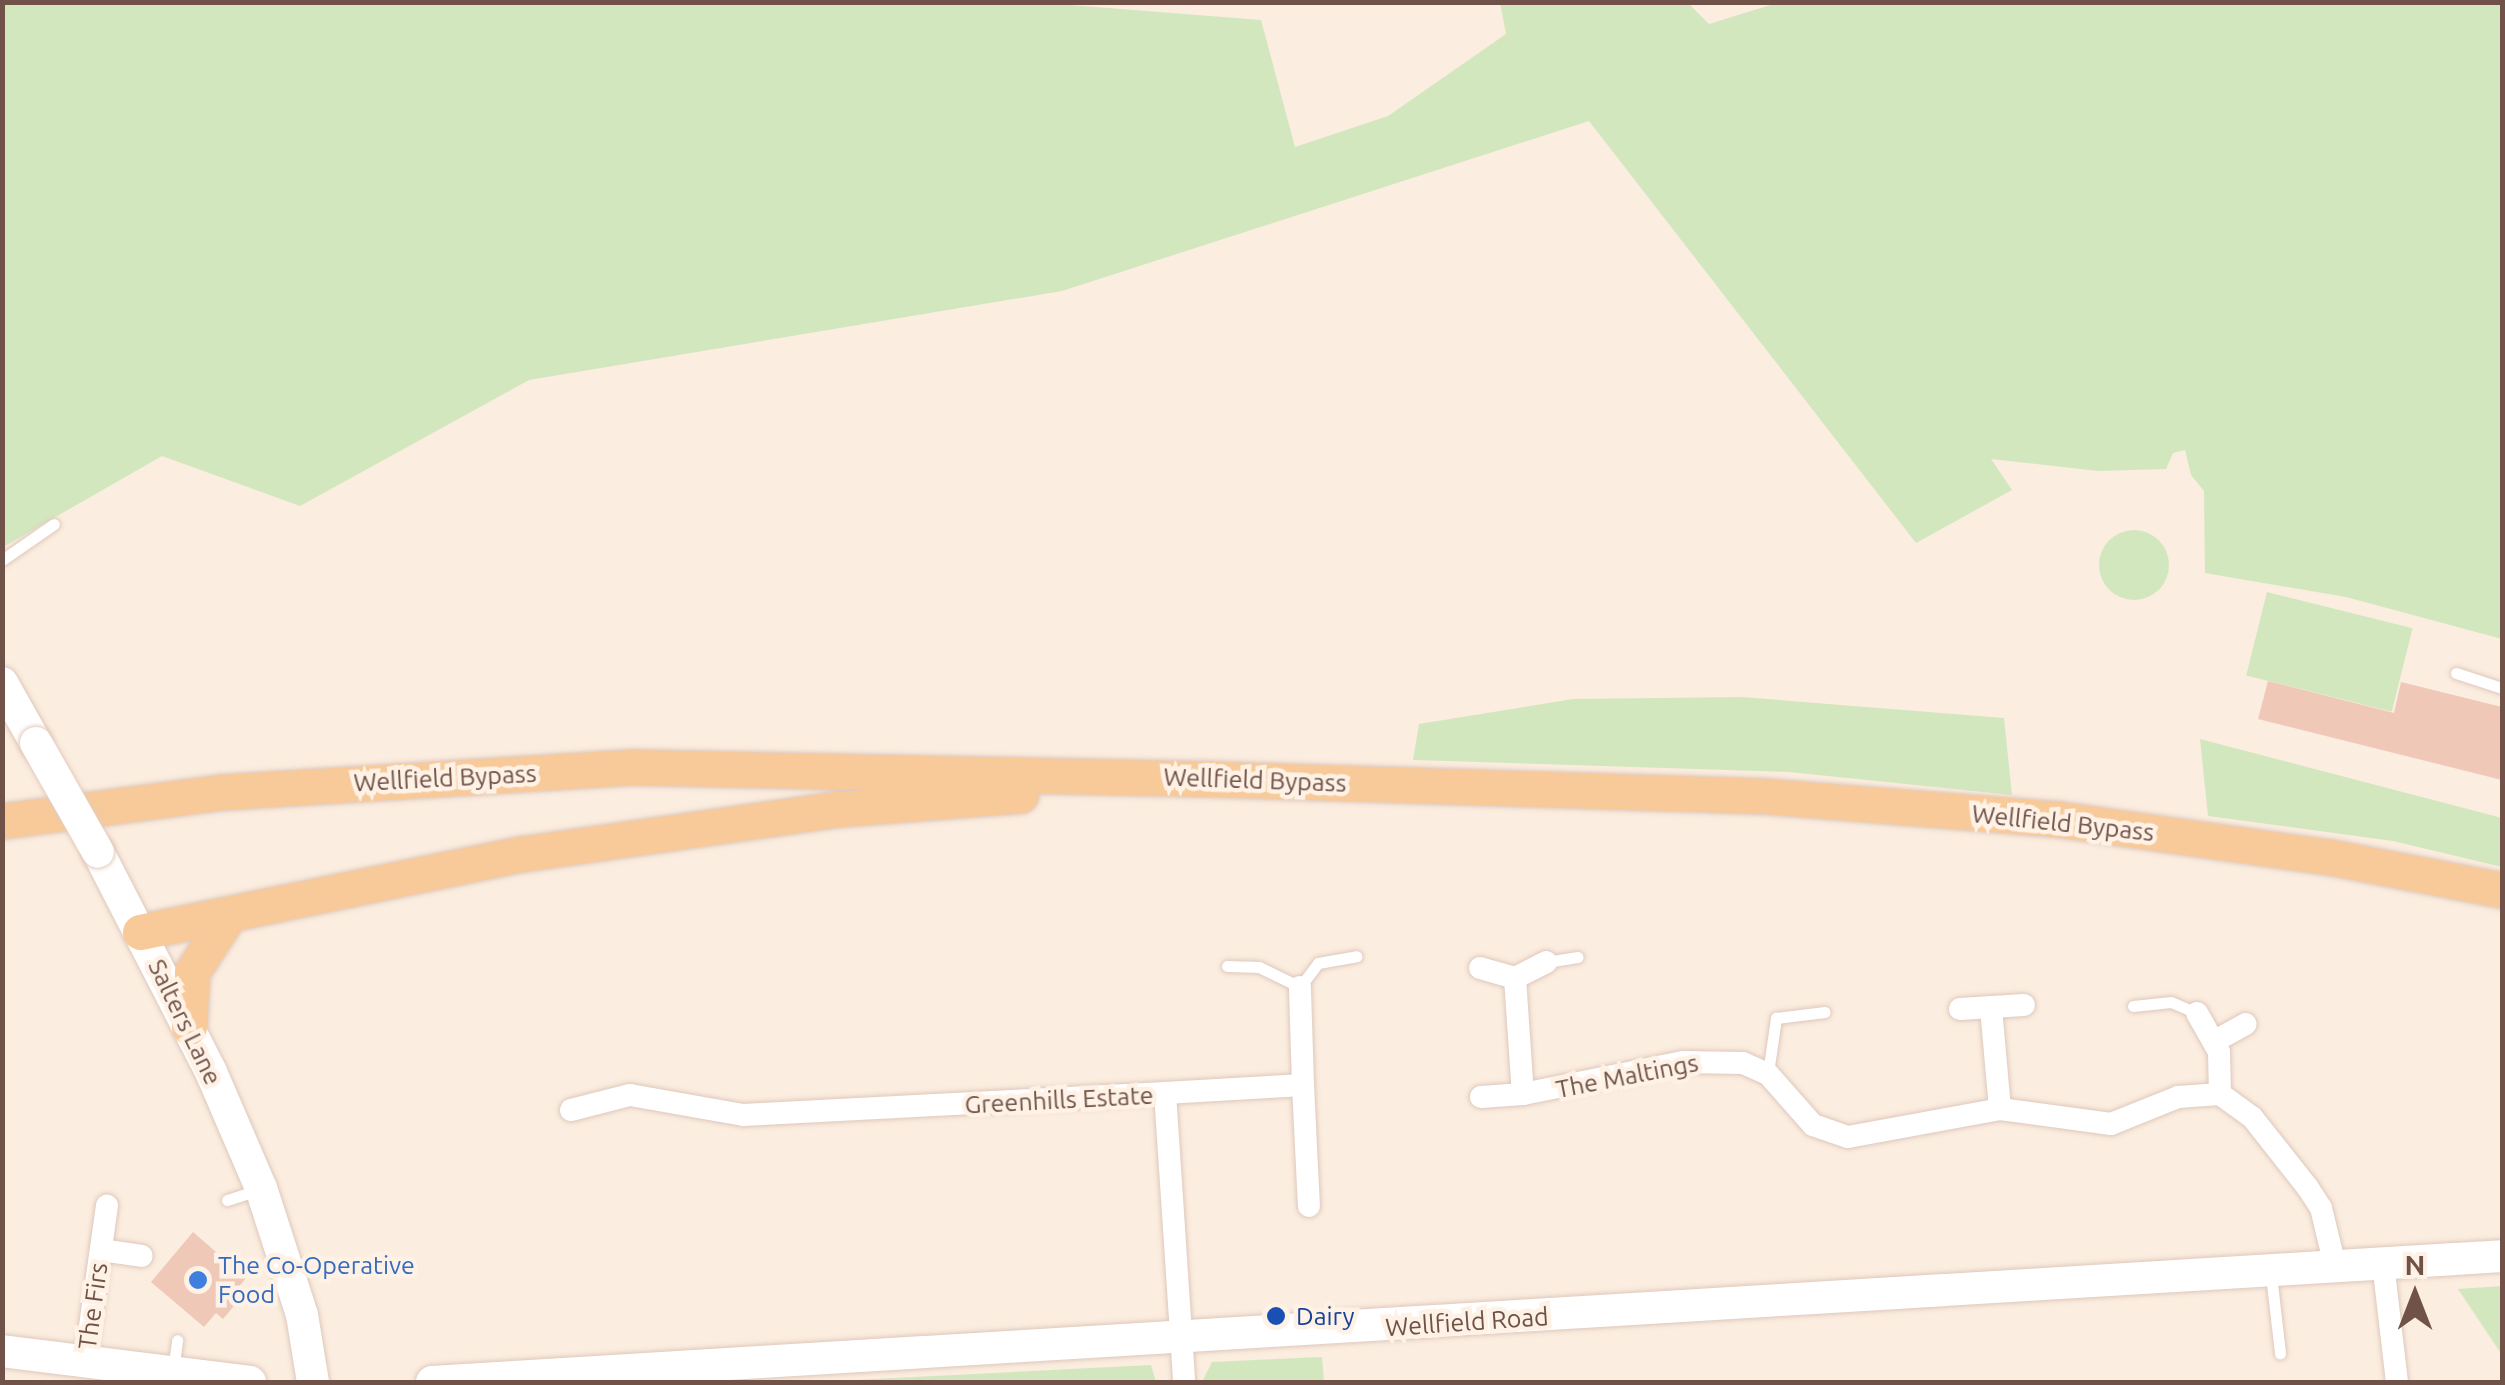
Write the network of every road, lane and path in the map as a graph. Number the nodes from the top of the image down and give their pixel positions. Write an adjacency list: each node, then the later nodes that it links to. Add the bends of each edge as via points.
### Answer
1 (54, 524): 2 (lane)
2 (2, 560)
3 (2456, 674): 5 (lane)
4 (2, 683): 10 (street, Salters Lane, bridge)
5 (2502, 688)
6 (1215, 778): 7 (main road, Wellfield Bypass, via 632,767 222,792); 8 (main road, Wellfield Bypass, via 1764,796 2058,819 2330,857); 9 (main road, via 839,809 521,854)
7 (2, 821)
8 (2502, 890)
9 (230, 915): 10 (main road); 25 (main road, via 192,972)
10 (140, 932): 25 (street, Salters Lane)
11 (1356, 956): 17 (lane, via 1318,963)
12 (1578, 957): 13 (lane)
13 (1546, 962): 16 (street)
14 (1228, 966): 17 (lane, via 1260,967)
15 (1480, 968): 16 (street)
16 (1515, 978): 30 (street, The Maltings)
17 (1300, 987): 28 (street)
18 (2024, 1006): 20 (street)
19 (2133, 1006): 23 (lane, via 2171,1002)
20 (1992, 1008): 21 (street); 33 (street)
21 (1960, 1009)
22 (1825, 1012): 27 (lane, via 1776,1018)
23 (2197, 1013): 26 (street)
24 (2246, 1024): 26 (street)
25 (189, 1028): 35 (street, Salters Lane)
26 (2215, 1041): 31 (street)
27 (1768, 1074): 30 (street, The Maltings, via 1744,1063 1683,1062); 33 (street, via 1812,1124 1848,1137)
28 (1303, 1085): 29 (street); 38 (street)
29 (1165, 1093): 34 (street, Greenhills Estate, via 743,1115 630,1095); 46 (street, Greenhills Estate)
30 (1524, 1094): 32 (street, The Maltings)
31 (2220, 1094): 33 (street, via 2178,1098 2112,1124); 43 (street, via 2252,1117 2308,1188)
32 (1481, 1098)
33 (2000, 1109)
34 (571, 1110)
35 (261, 1188): 36 (lane); 52 (street, Salters Lane, via 302,1315)
36 (228, 1200)
37 (107, 1206): 39 (street, The Firs)
38 (1309, 1206)
39 (101, 1250): 40 (street, The Firs); 49 (street, The Firs)
40 (142, 1256)
41 (2502, 1256): 42 (street, Wellfield Road)
42 (2383, 1264): 43 (street, Wellfield Road); 55 (street)
43 (2335, 1266): 44 (street, Wellfield Road)
44 (2270, 1271): 46 (street, Wellfield Road); 48 (lane)
45 (178, 1340): 50 (lane)
46 (1182, 1340): 53 (street, Wellfield Road); 54 (street, Greenhills Estate)
47 (2, 1350): 49 (street)
48 (2280, 1353)
49 (85, 1362): 50 (street)
50 (172, 1374): 51 (street)
51 (250, 1382)
52 (313, 1382)
53 (432, 1382)
54 (1184, 1382)
55 (2397, 1382)

